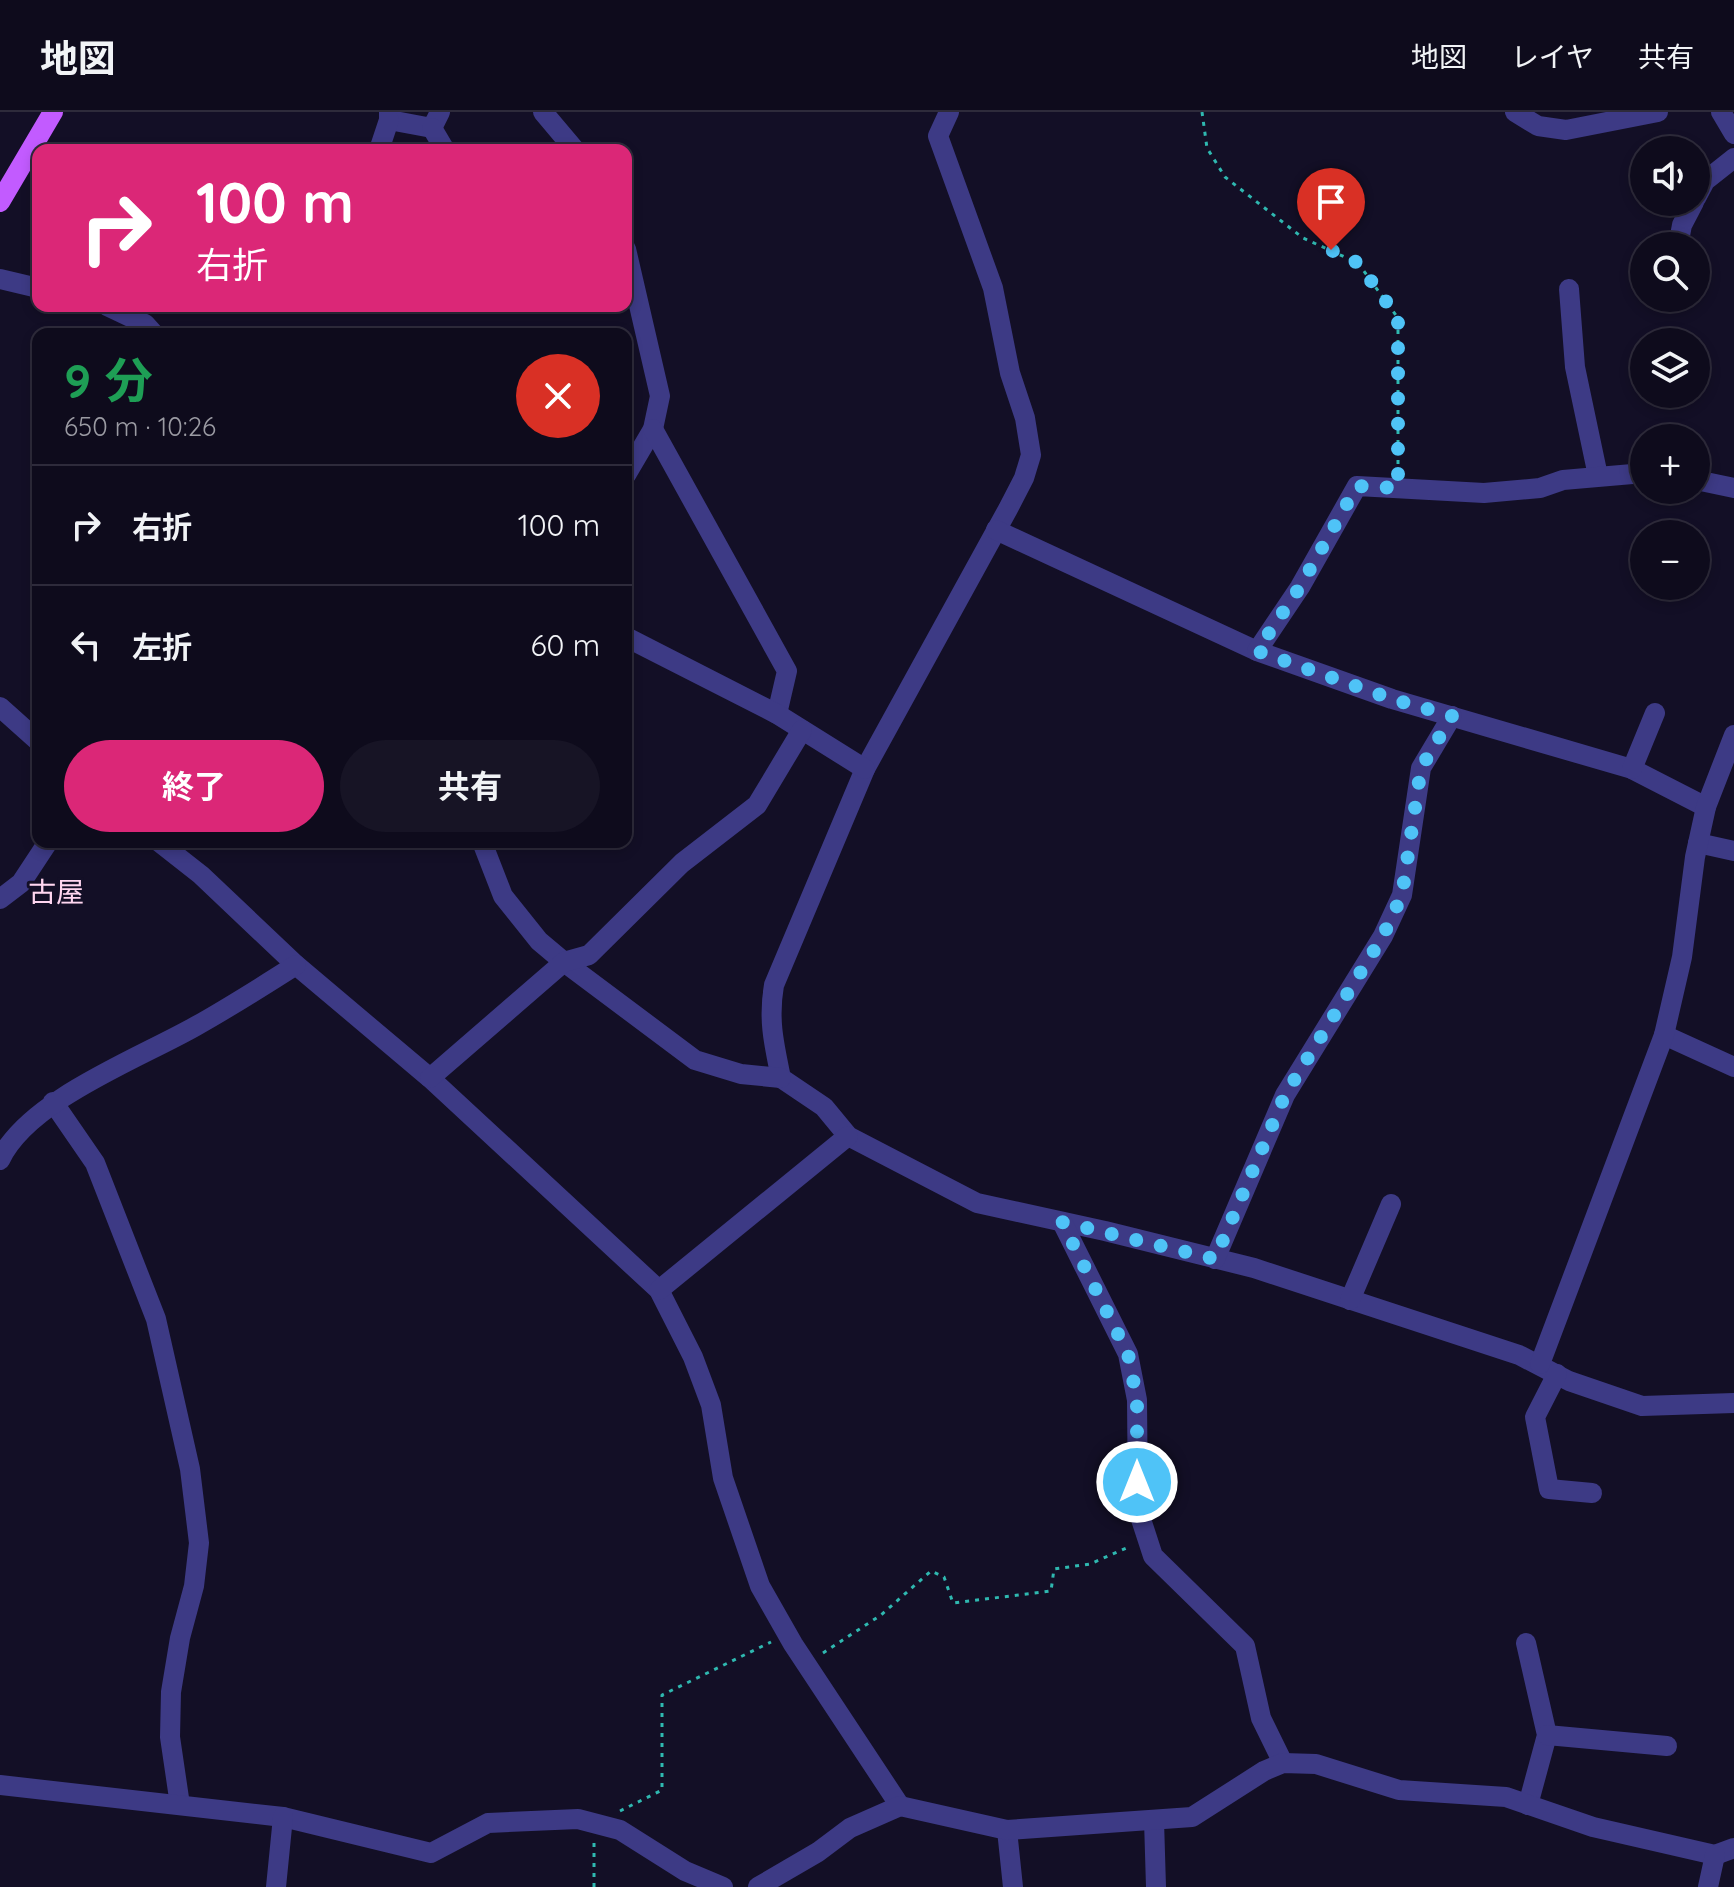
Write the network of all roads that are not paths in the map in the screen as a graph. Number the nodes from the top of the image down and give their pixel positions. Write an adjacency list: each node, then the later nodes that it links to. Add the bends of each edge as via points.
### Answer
1 (53, 112): 10 (main road)
2 (543, 112): 13 (street)
3 (949, 112): 30 (street, via 938,136 993,288 1031,455)
4 (1515, 112): 5 (street, via 1538,126 1566,130)
5 (1658, 112)
6 (1721, 112): 9 (street)
7 (389, 116): 8 (street); 11 (street)
8 (436, 120): 12 (street)
9 (1734, 134)
10 (34, 144)
11 (381, 144)
12 (443, 144)
13 (570, 144)
14 (32, 148): 17 (main road)
15 (1734, 158): 16 (street)
16 (1710, 177)
17 (0, 202)
18 (632, 275): 24 (street, via 660,396)
19 (0, 279): 20 (street)
20 (32, 287)
21 (1569, 289): 27 (street, via 1575,367)
22 (120, 312): 23 (street)
23 (149, 328)
24 (653, 429): 25 (street); 35 (street, via 787,671)
25 (632, 465)
26 (1630, 474): 27 (street)
27 (1598, 476): 32 (street, via 1484,493 1357,486)
28 (1710, 483): 29 (street)
29 (1734, 488)
30 (996, 530): 32 (street); 40 (street)
31 (632, 640): 35 (street)
32 (1257, 651): 36 (street)
33 (0, 707): 38 (street)
34 (1655, 713): 41 (street)
35 (777, 714): 37 (street)
36 (1452, 716): 41 (street); 60 (street, via 1421,768 1402,895 1383,936 1285,1095)
37 (802, 730): 40 (street); 49 (street, via 757,805 682,863 589,955)
38 (32, 736)
39 (1732, 744): 42 (street)
40 (865, 769): 54 (street, via 774,985 771,1029)
41 (1632, 769): 42 (street)
42 (1706, 807): 43 (street)
43 (1698, 843): 47 (street); 51 (street, via 1682,957)
44 (44, 848): 48 (street, via 21,883)
45 (167, 848): 50 (street)
46 (484, 848): 49 (street, via 503,896 539,941)
47 (1734, 851)
48 (0, 899)
49 (564, 962): 53 (street); 54 (street, via 695,1060 741,1074)
50 (296, 965): 53 (street); 55 (street, via 196,1026)
51 (1664, 1035): 52 (street); 63 (street)
52 (1734, 1067)
53 (430, 1078): 61 (street)
54 (781, 1078): 56 (street, via 824,1107)
55 (53, 1102): 57 (street, via 20,1132); 71 (street, via 95,1163 156,1319 190,1469 199,1543 171,1692 170,1737)
56 (848, 1136): 59 (street, via 977,1203); 61 (street)
57 (0, 1160)
58 (1391, 1204): 62 (street)
59 (1062, 1222): 60 (street); 69 (street, via 1128,1354 1137,1400 1138,1510 1153,1556 1245,1646 1261,1718)
60 (1215, 1259): 62 (street)
61 (659, 1290): 73 (street, via 711,1405 723,1478 760,1586)
62 (1350, 1300): 63 (street)
63 (1548, 1369): 64 (street, via 1642,1406); 65 (street, via 1535,1417 1549,1489)
64 (1734, 1403)
65 (1592, 1493)
66 (1526, 1643): 67 (street)
67 (1547, 1735): 68 (street); 72 (street)
68 (1667, 1746)
69 (1283, 1763): 72 (street, via 1316,1764 1399,1790 1506,1797); 75 (street, via 1192,1817)
70 (0, 1785): 71 (street)
71 (180, 1805): 74 (street)
72 (1528, 1805): 77 (street, via 1593,1827)
73 (900, 1806): 76 (street); 80 (street, via 850,1828)
74 (283, 1817): 78 (street); 79 (street, via 431,1853 488,1823 578,1819 620,1830 685,1871)
75 (1154, 1820): 76 (street); 82 (street)
76 (1007, 1830): 81 (street)
77 (1724, 1851): 83 (street)
78 (276, 1887)
79 (723, 1887)
80 (758, 1887)
81 (1013, 1887)
82 (1156, 1887)
83 (1708, 1887)

